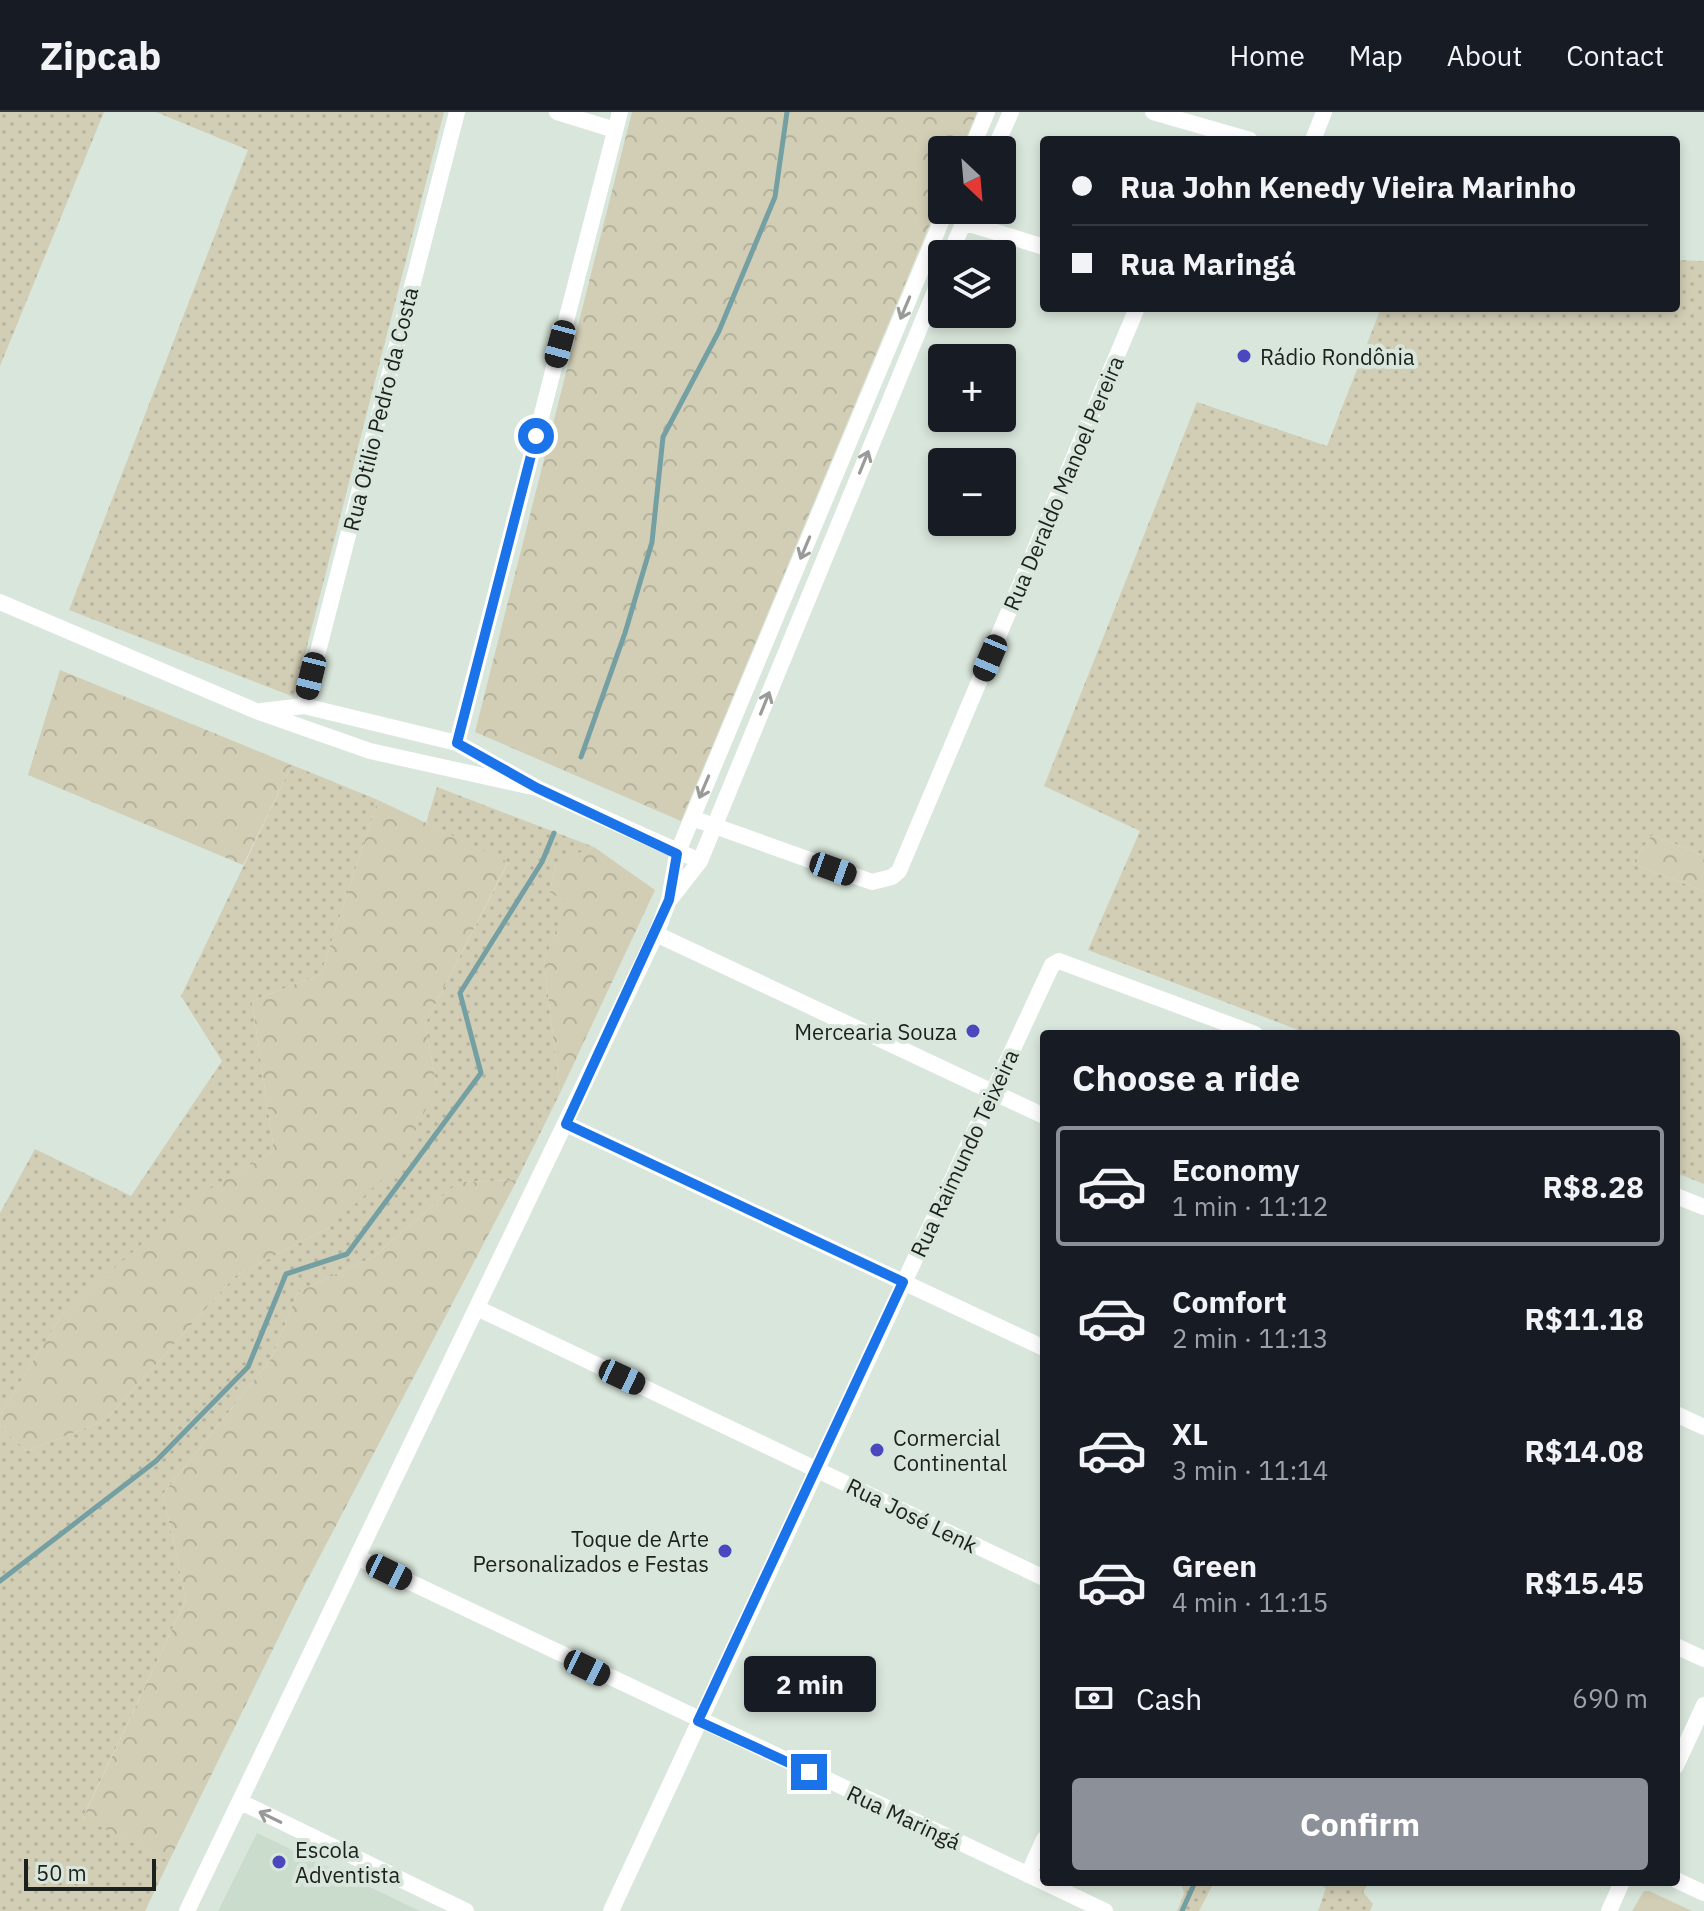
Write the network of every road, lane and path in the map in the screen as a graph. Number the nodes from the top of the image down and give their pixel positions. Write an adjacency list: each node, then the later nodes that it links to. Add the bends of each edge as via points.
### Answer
1 (457, 112): 19 (street, Rua Otilio Pedro da Costa)
2 (557, 112): 8 (street)
3 (620, 112): 8 (street)
4 (987, 112): 9 (street)
5 (1011, 112): 10 (street)
6 (1153, 112): 11 (street)
7 (1324, 112): 12 (street)
8 (615, 130): 21 (street)
9 (977, 136)
10 (1000, 136)
11 (1236, 136)
12 (1315, 136)
13 (940, 224): 23 (street, one-way to 23)
14 (986, 224): 15 (street)
15 (1040, 245)
16 (928, 308): 24 (street, one-way to 16)
17 (1135, 312): 24 (street, Rua Deraldo Manoel Pereira, via 905,862 892,877 863,879)
18 (0, 602): 20 (street)
19 (304, 706): 20 (street); 21 (street)
20 (256, 711): 22 (street, via 370,751)
21 (457, 743): 22 (street)
22 (537, 788): 25 (street)
23 (692, 818): 24 (street); 25 (street)
24 (714, 826): 26 (street)
25 (677, 854): 26 (street); 27 (street)
26 (700, 861): 27 (street)
27 (669, 900): 28 (street)
28 (656, 934): 30 (street); 32 (street)
29 (1244, 1030): 30 (street, Rua Raimundo Teixeira, via 1055,962)
30 (993, 1092): 31 (street); 35 (street, Rua Raimundo Teixeira)
31 (1040, 1114)
32 (566, 1124): 35 (street); 36 (street)
33 (1680, 1198): 34 (street)
34 (1704, 1207)
35 (903, 1282): 37 (street); 40 (street, Rua Raimundo Teixeira)
36 (477, 1308): 40 (street, Rua José Lenk); 41 (street)
37 (1040, 1346)
38 (1680, 1416): 39 (street)
39 (1704, 1427)
40 (817, 1469): 42 (street, Rua José Lenk); 46 (street, Rua Raimundo Teixeira)
41 (357, 1557): 46 (street, Rua Maringá); 48 (street)
42 (1040, 1576)
43 (1680, 1648): 44 (street)
44 (1704, 1659)
45 (1704, 1705): 47 (street)
46 (698, 1721): 50 (street, Rua Maringá); 58 (street, Rua Raimundo Teixeira)
47 (1680, 1757)
48 (241, 1802): 56 (street); 57 (street, one-way to 48)
49 (1040, 1848): 50 (street)
50 (1028, 1875): 51 (street, Rua Maringá)
51 (1040, 1881)
52 (1680, 1882): 55 (street)
53 (1052, 1886): 59 (street, Rua Maringá)
54 (1620, 1886): 60 (street)
55 (1704, 1893)
56 (187, 1911)
57 (466, 1911)
58 (611, 1911)
59 (1105, 1911)
60 (1609, 1911)

